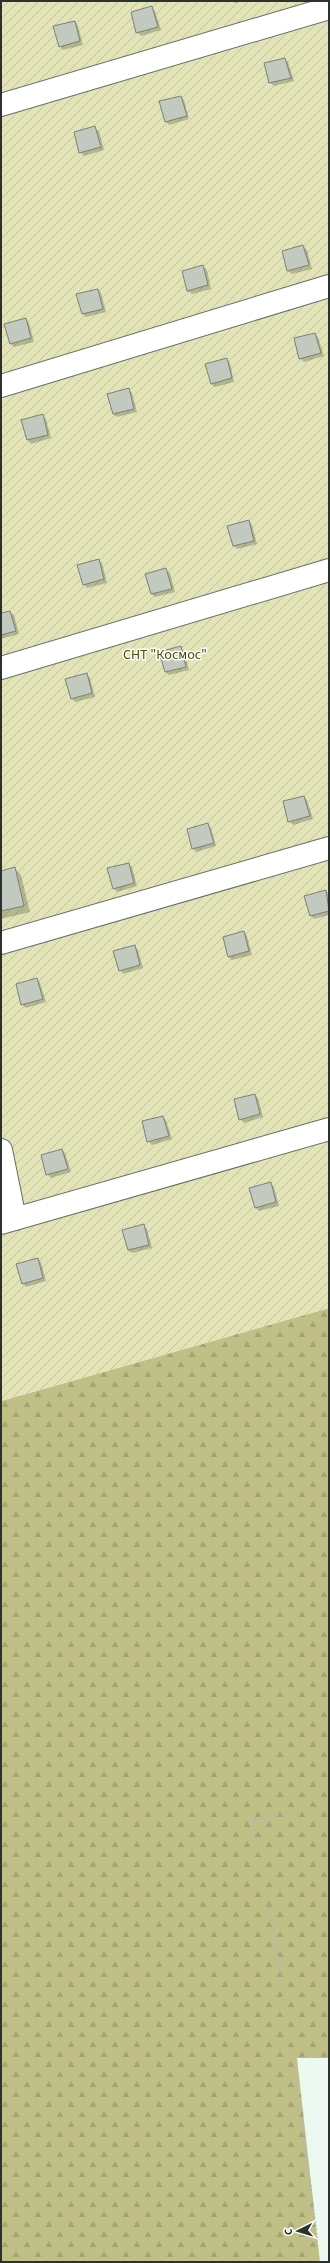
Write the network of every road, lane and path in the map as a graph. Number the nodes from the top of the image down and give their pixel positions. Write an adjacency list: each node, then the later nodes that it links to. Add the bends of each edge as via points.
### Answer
1 (329, 8): 2 (street)
2 (1, 105)
3 (329, 286): 4 (street)
4 (1, 386)
5 (329, 570): 6 (street)
6 (1, 668)
7 (329, 848): 8 (street)
8 (1, 943)
9 (329, 1129): 11 (street)
10 (1, 1150): 11 (street)
11 (8, 1221)
12 (329, 1804): 13 (path, via 253,1820 277,1950 316,2229)
13 (318, 2262)

